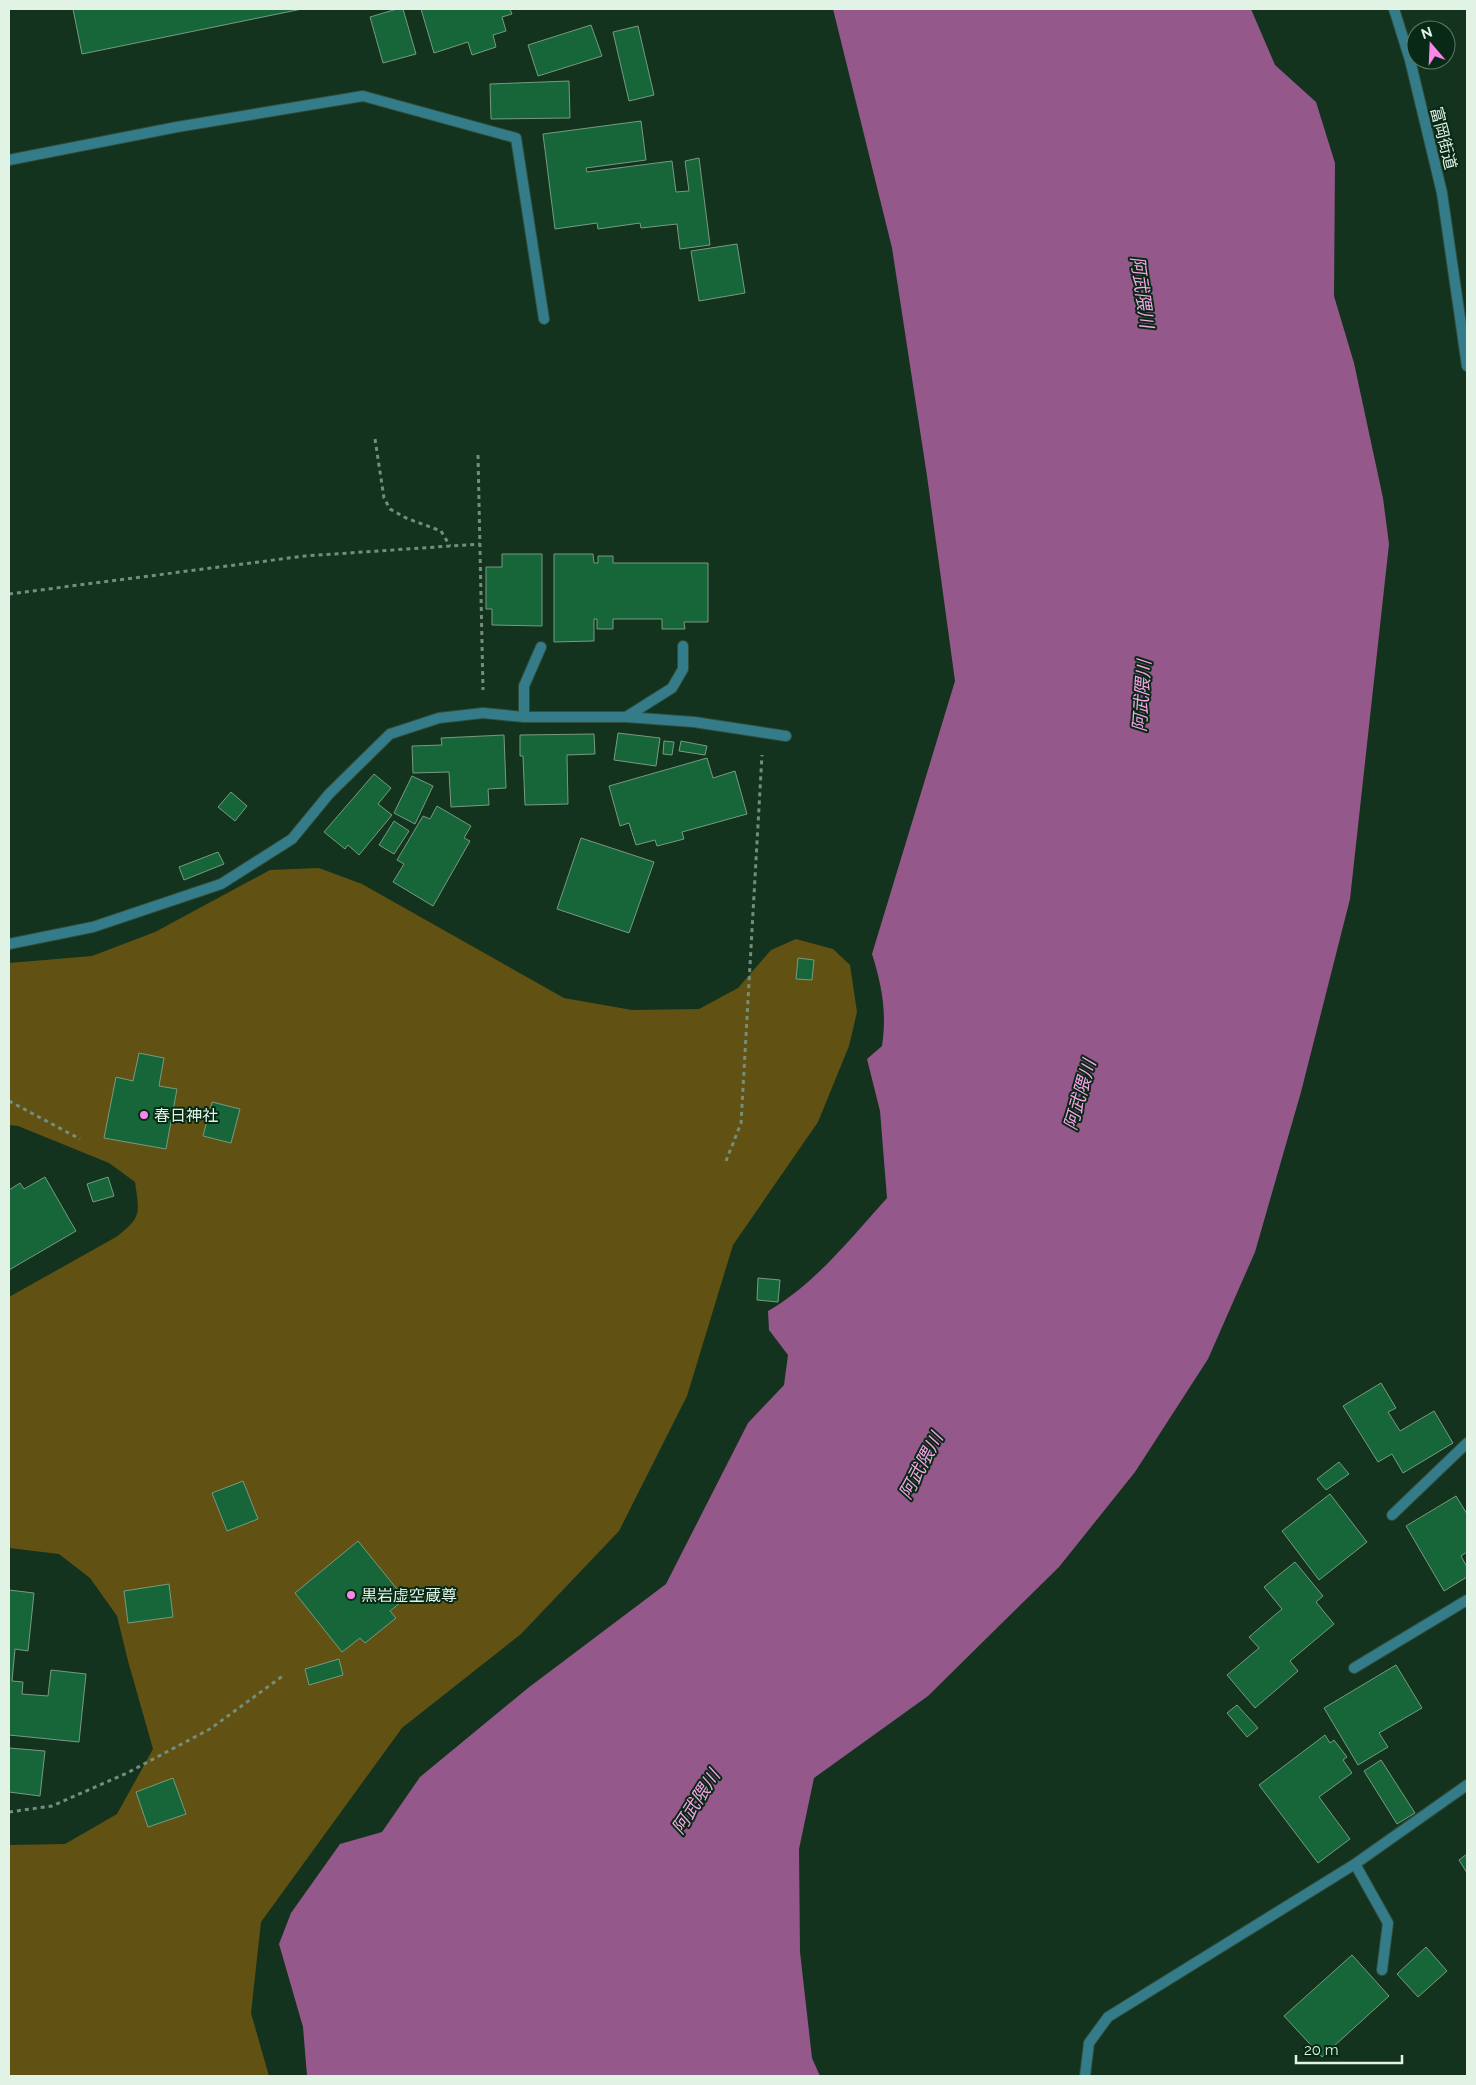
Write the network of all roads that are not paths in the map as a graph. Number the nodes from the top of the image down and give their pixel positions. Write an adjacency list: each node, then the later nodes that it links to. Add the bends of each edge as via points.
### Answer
1 (1394, 9): 4 (street, 富岡街道, via 1410,60 1442,193)
2 (9, 160): 3 (street, via 177,127 363,96 516,138)
3 (544, 319)
4 (1467, 366)
5 (683, 646): 8 (street, via 683,669 672,688)
6 (541, 647): 7 (street, via 524,686)
7 (524, 717): 8 (street); 10 (street, via 483,713 439,718 390,734 329,794 292,839 222,884 93,928)
8 (626, 718): 9 (street, via 694,722)
9 (786, 736)
10 (9, 944)
11 (1467, 1443): 12 (street)
12 (1392, 1515)
13 (1467, 1600): 14 (street)
14 (1354, 1668)
15 (1467, 1785): 16 (street)
16 (1355, 1864): 17 (street, via 1388,1923); 18 (street, via 1108,2017 1089,2043)
17 (1382, 1970)
18 (1085, 2076)

